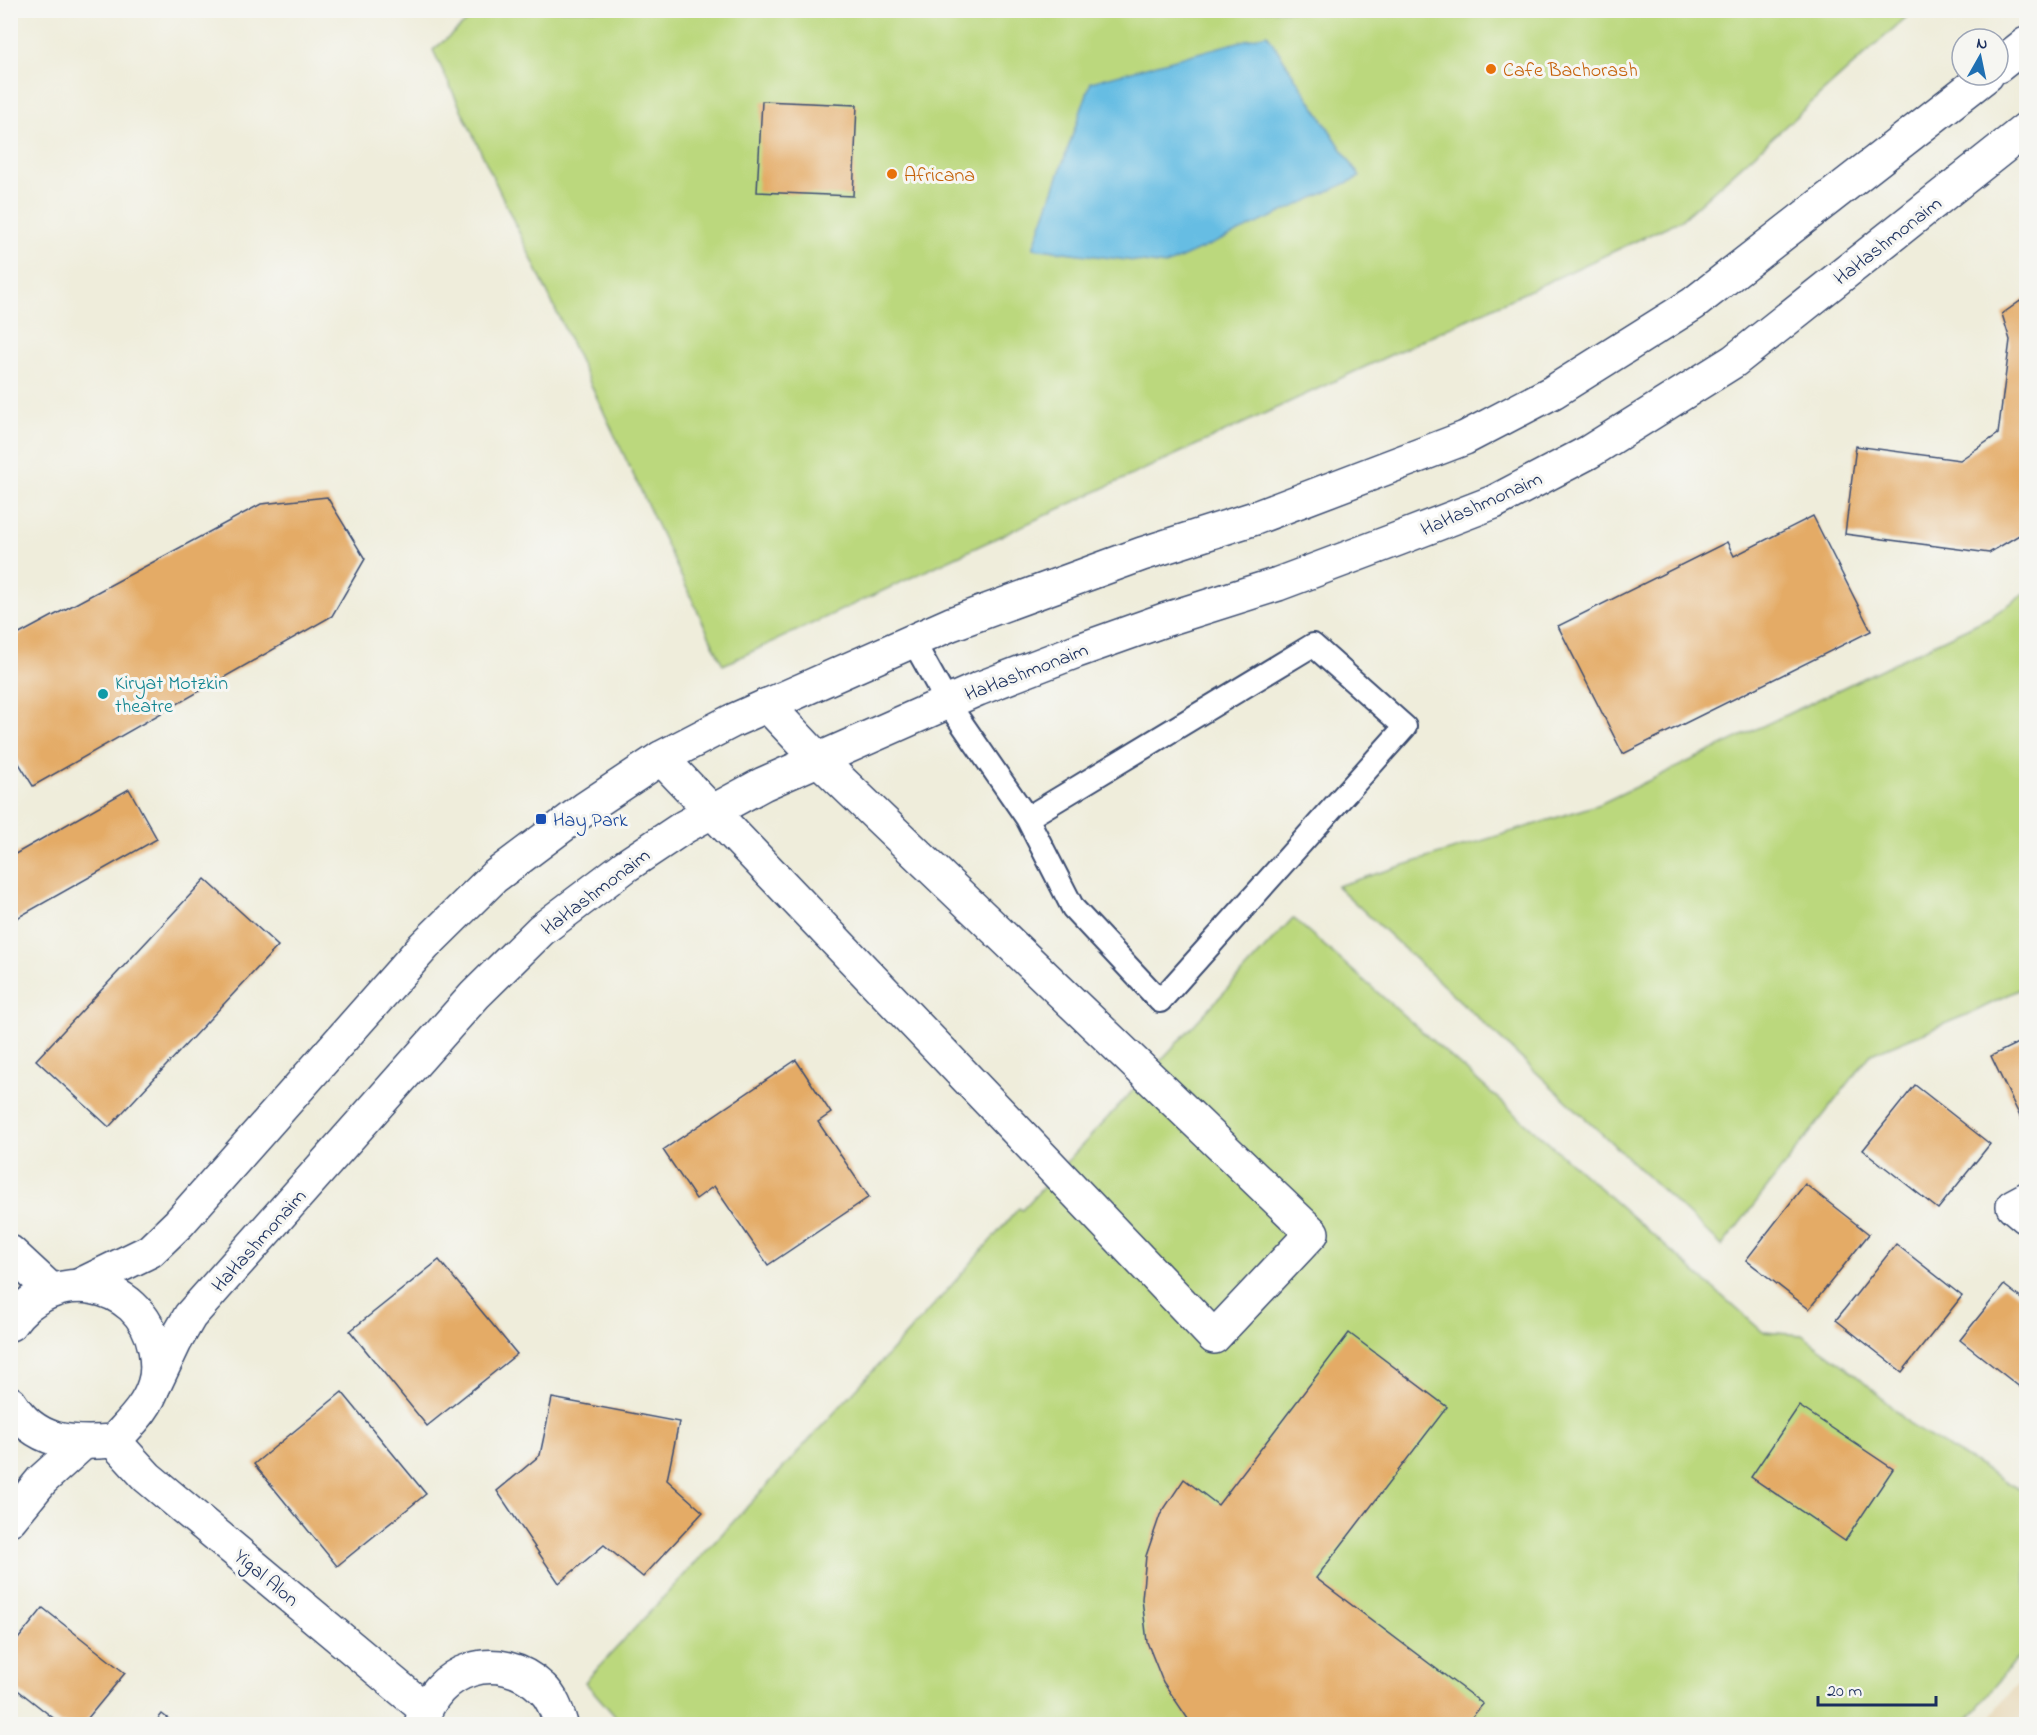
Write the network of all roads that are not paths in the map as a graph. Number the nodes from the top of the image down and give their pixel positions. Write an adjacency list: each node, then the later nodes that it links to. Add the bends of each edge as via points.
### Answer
1 (2026, 44): 2 (street)
2 (2010, 57)
3 (1972, 87): 5 (street, via 1693,304 1553,392 1465,438 1255,518 1049,586)
4 (2026, 129): 6 (street, HaHashmonaim, via 1734,361 1589,453 1494,502 1278,584 1074,652)
5 (913, 641): 6 (lane); 7 (street)
6 (947, 702): 9 (street, HaHashmonaim); 11 (lane)
7 (766, 705): 8 (street); 9 (street)
8 (661, 758): 10 (street); 15 (street, via 494,877 424,946 150,1251)
9 (818, 759): 10 (street, HaHashmonaim); 10 (street, via 1312,1233 1214,1337)
10 (713, 811): 17 (street, HaHashmonaim, via 575,903 474,995 190,1316)
11 (1027, 818): 11 (lane, via 1073,908 1161,1002 1405,728 1313,645)
12 (2026, 1198): 13 (street, via 2013,1206)
13 (2026, 1217)
14 (10, 1252): 15 (street)
15 (65, 1288): 16 (street, via 28,1303); 17 (street, via 102,1289 123,1299 141,1316 152,1336 157,1360)
16 (10, 1324)
17 (155, 1384): 19 (street, HaHashmonaim, via 144,1408)
18 (10, 1403): 19 (street, via 18,1416 37,1432 59,1441)
19 (98, 1442): 20 (street, via 42,1480); 21 (street, Yigal Alon, via 147,1477)
20 (10, 1519)
21 (423, 1717): 22 (street, via 438,1690 456,1675 478,1668 502,1667 524,1674 543,1689 556,1708)
22 (561, 1725)

